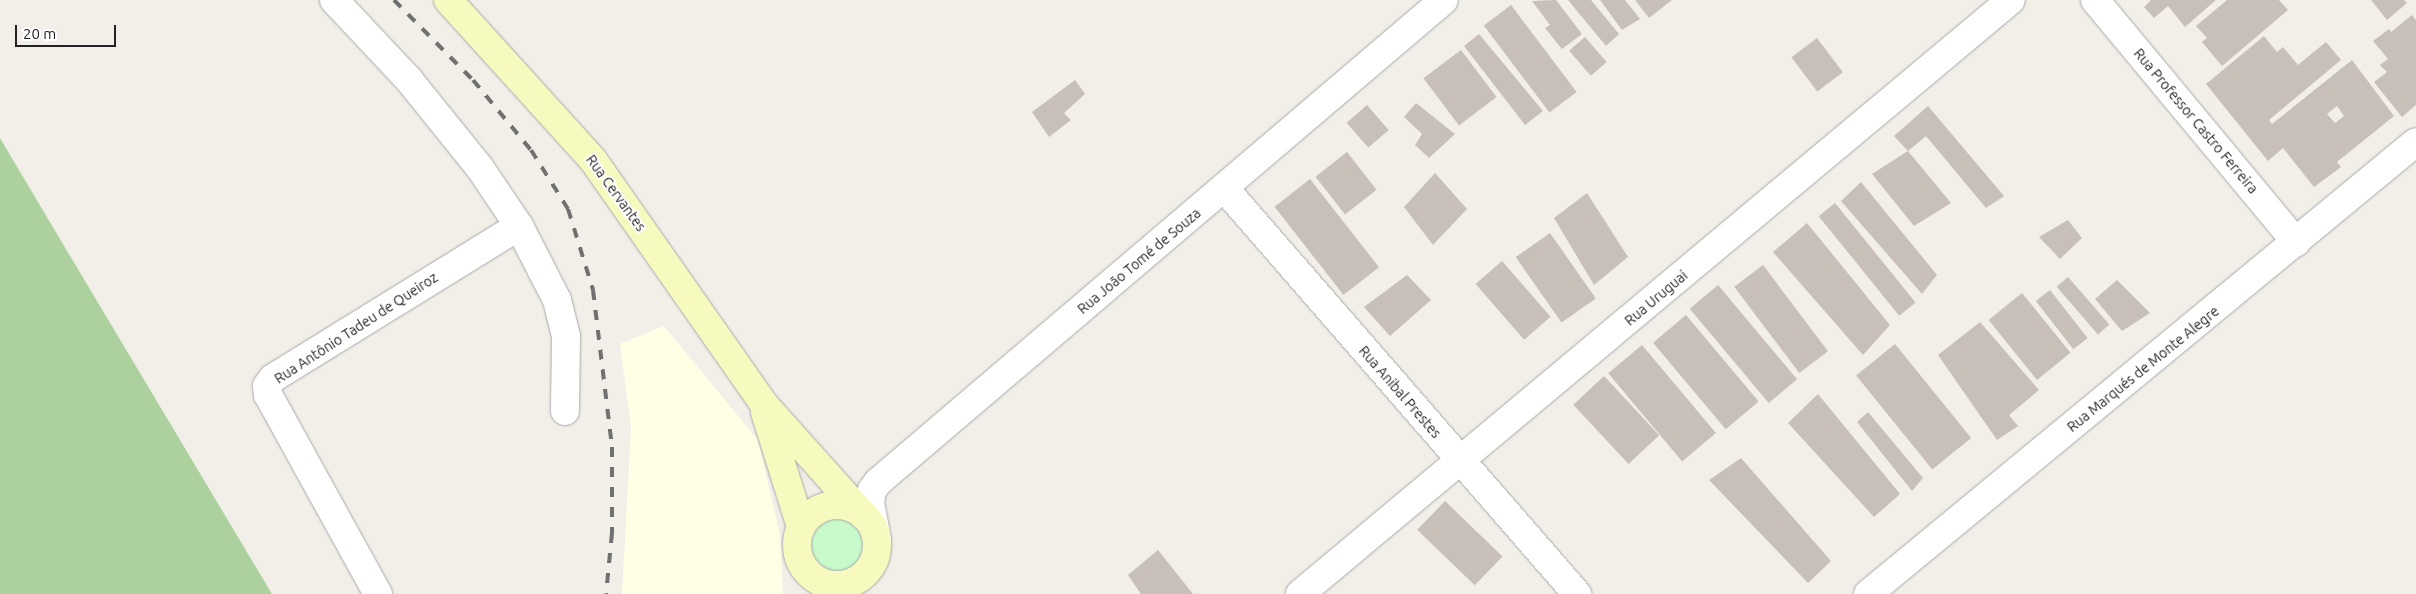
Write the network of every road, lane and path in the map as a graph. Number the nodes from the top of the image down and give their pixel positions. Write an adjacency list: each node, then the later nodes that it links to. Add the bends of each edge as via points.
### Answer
1 (334, 0): 8 (street, via 409,80 480,168)
2 (448, 0): 10 (street, Rua Cervantes, via 593,160)
3 (1444, 0): 7 (street, Rua João Tomé de Souza)
4 (2011, 0): 12 (street, Rua Uruguai)
5 (2095, 0): 9 (street, Rua Professor Castro Ferreira)
6 (2416, 142): 9 (street, Rua Marqués de Monte Alegre)
7 (1225, 188): 12 (street, Rua Anibal Prestes); 14 (street, Rua João Tomé de Souza, via 878,482 870,497)
8 (519, 226): 11 (street, via 557,300 566,337); 17 (street, Rua Antônio Tadeu de Queiroz, via 274,378 267,386 268,395)
9 (2296, 242): 20 (street, Rua Marqués de Monte Alegre)
10 (762, 404): 13 (street, Rua Cervantes); 14 (street, Rua Cervantes)
11 (565, 411)
12 (1459, 460): 18 (street, Rua Uruguai); 19 (street, Rua Anibal Prestes)
13 (801, 527): 14 (street, via 818,510 842,506); 16 (street, via 798,552)
14 (871, 527): 15 (street, via 874,561)
15 (863, 582): 16 (street, via 838,585 817,580)
16 (809, 583)
17 (378, 594)
18 (1300, 594)
19 (1577, 594)
20 (1868, 594)

